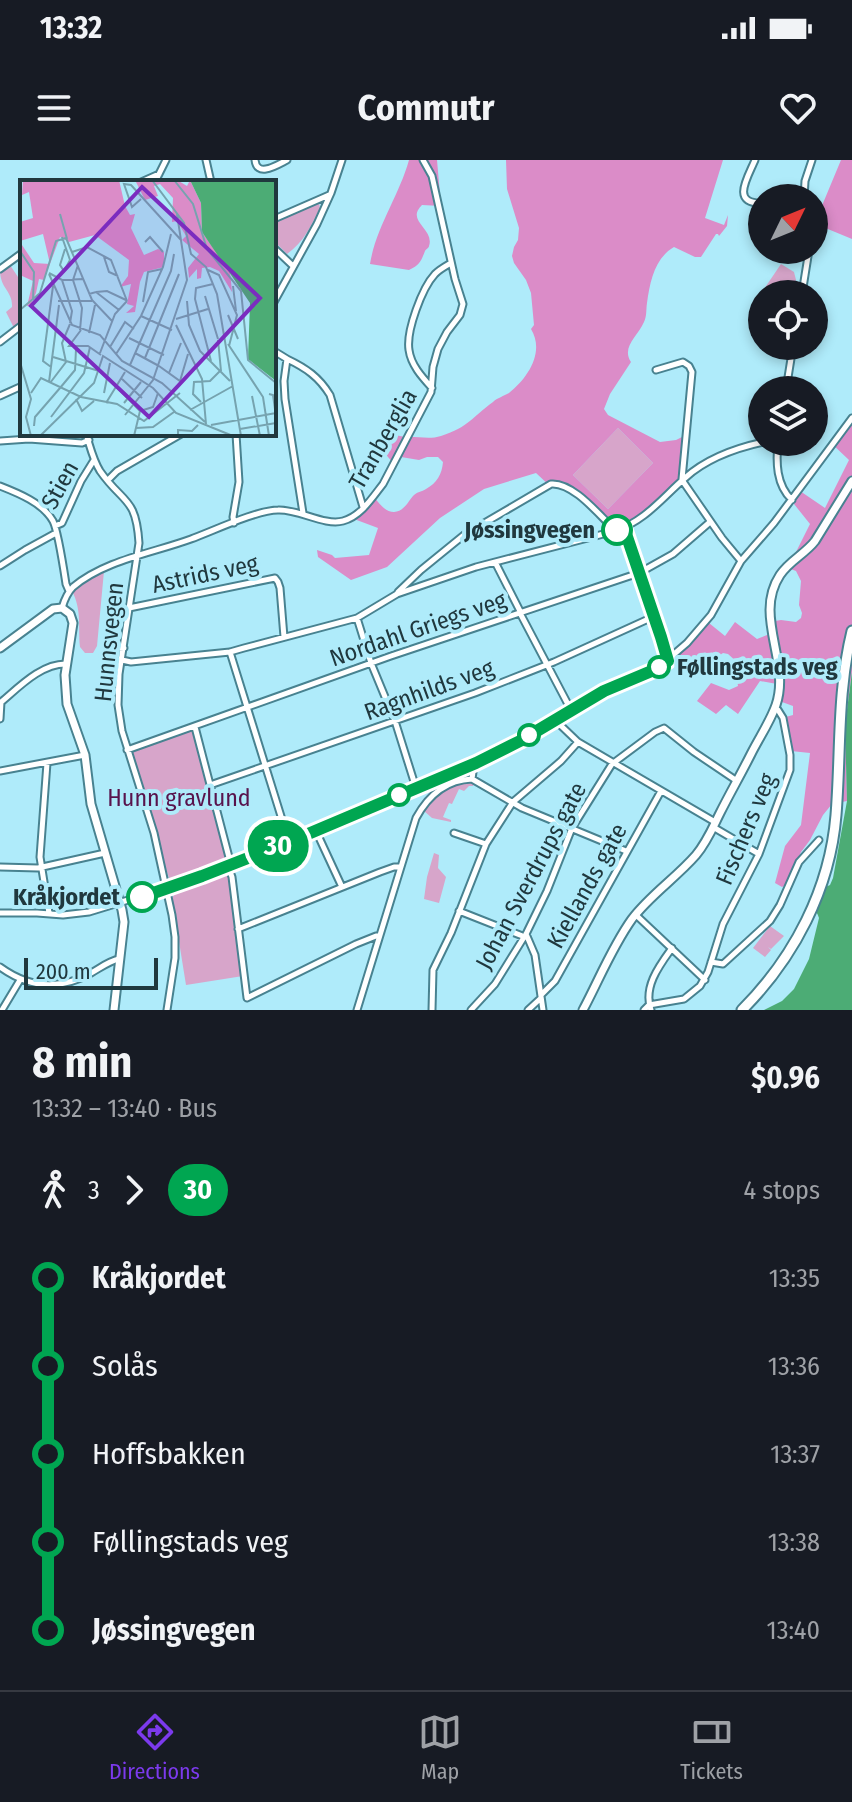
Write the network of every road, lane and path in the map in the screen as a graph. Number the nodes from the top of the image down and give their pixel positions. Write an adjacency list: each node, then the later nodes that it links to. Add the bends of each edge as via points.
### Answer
1 (166, 160): 11 (street)
2 (206, 160): 14 (street)
3 (255, 160): 4 (street, via 263,170)
4 (287, 160)
5 (331, 160): 10 (street)
6 (342, 160): 10 (street)
7 (423, 160): 21 (street, Tranberglia, via 432,176)
8 (755, 160): 17 (street, via 743,187)
9 (812, 160): 15 (street)
10 (339, 168): 16 (street)
11 (159, 174): 12 (street); 13 (street)
12 (146, 180)
13 (156, 180)
14 (211, 180)
15 (805, 184)
16 (330, 195): 18 (street); 22 (street)
17 (748, 201)
18 (276, 218)
19 (276, 250): 22 (street)
20 (20, 254): 23 (street)
21 (452, 263): 31 (street, Tranberglia, via 463,304 438,349); 31 (street, via 435,274 410,336 414,365)
22 (293, 266): 24 (street)
23 (0, 269)
24 (276, 298)
25 (20, 327): 26 (street)
26 (0, 342)
27 (276, 352): 28 (street, Tranberglia)
28 (287, 359): 46 (street, Tranberglia, via 311,372 330,395); 47 (street, via 285,399)
29 (656, 370): 42 (street, via 683,362 692,372)
30 (20, 387): 32 (street)
31 (432, 388): 46 (street, Tranberglia, via 383,484)
32 (0, 396)
33 (852, 418): 45 (street)
34 (178, 436): 41 (street)
35 (236, 436): 49 (street)
36 (88, 437): 37 (street, via 80,445); 40 (street, Hunnsvegen)
37 (0, 441)
38 (748, 447): 42 (street)
39 (777, 456): 45 (street, via 785,493)
40 (94, 459): 41 (street, Hunnsvegen); 51 (street, Stien)
41 (108, 480): 53 (street, Hunnsvegen, via 136,516)
42 (682, 480): 48 (street); 50 (street)
43 (852, 481): 78 (main road, via 813,544 775,585 769,614 780,678)
44 (0, 486): 51 (street, via 39,506)
45 (792, 500): 54 (street)
46 (363, 508): 47 (street, Tranberglia, via 343,521)
47 (303, 513): 49 (street, Tranberglia, via 277,510)
48 (710, 522): 54 (street); 57 (street, Nordahl Griegs veg, via 673,554)
49 (234, 523): 53 (street, Tranberglia)
50 (624, 528): 52 (street); 57 (street)
51 (56, 530): 56 (street); 58 (street)
52 (615, 531): 55 (street); 59 (street, via 571,489 551,484 464,535)
53 (137, 557): 58 (street, Tranberglia, via 110,565); 61 (street, Hunnsvegen)
54 (741, 561): 72 (street, via 711,615)
55 (495, 562): 59 (street); 62 (street)
56 (0, 566)
57 (639, 573): 62 (street, Nordahl Griegs veg); 63 (street)
58 (69, 591): 60 (street)
59 (397, 594): 64 (street)
60 (62, 608): 68 (main road, via 45,613); 74 (main road, via 73,621)
61 (129, 608): 66 (street, Astrids veg, via 275,578); 69 (street, Hunnsvegen)
62 (521, 613): 73 (street, Nordahl Griegs veg); 75 (street)
63 (655, 616): 72 (street); 75 (street, Ragnhilds veg)
64 (357, 618): 66 (street); 73 (street)
65 (852, 631): 139 (highway, via 840,711 834,832 823,881 782,962)
66 (284, 637): 70 (street)
67 (108, 647): 69 (street)
68 (0, 648)
69 (124, 648): 71 (street, Hunnsvegen)
70 (230, 652): 71 (street); 77 (street)
71 (122, 660): 85 (street, Hunnsvegen, via 118,705)
72 (668, 661): 79 (street)
73 (371, 663): 77 (street, Nordahl Griegs veg); 82 (street)
74 (67, 664): 76 (street, via 42,671); 86 (main road, via 67,704)
75 (547, 665): 79 (street); 82 (street, Ragnhilds veg)
76 (1, 703): 80 (street)
77 (247, 708): 83 (street, Nordahl Griegs veg); 89 (street)
78 (775, 708): 93 (main road); 107 (street, Fischers veg, via 783,718 790,770)
79 (571, 710): 81 (street)
80 (0, 719)
81 (555, 720): 84 (street); 90 (street)
82 (395, 721): 89 (street, Ragnhilds veg); 95 (street)
83 (195, 727): 85 (street, Nordahl Griegs veg); 94 (street)
84 (578, 742): 88 (street); 97 (street)
85 (127, 750): 113 (street, Hunnsvegen)
86 (85, 755): 87 (street); 106 (main road)
87 (47, 763): 91 (street); 110 (street)
88 (612, 764): 93 (street, Johan Sverdrups gate, via 664,728); 96 (street); 99 (street, Johan Sverdrups gate)
89 (266, 765): 94 (street, Ragnhilds veg); 103 (street)
90 (470, 765): 92 (street); 95 (street)
91 (0, 771)
92 (472, 779): 97 (street); 111 (street, via 452,782 426,801)
93 (738, 781): 98 (main road)
94 (210, 785): 108 (street)
95 (416, 788): 100 (street)
96 (661, 791): 98 (street); 105 (street, Kiellands gate)
97 (513, 802): 99 (street); 104 (street)
98 (715, 825): 107 (street); 118 (main road, via 696,855)
99 (572, 828): 105 (street); 121 (street, Johan Sverdrups gate)
100 (316, 831): 103 (street); 112 (street)
101 (454, 833): 104 (street)
102 (819, 840): 124 (street, via 799,862 770,921 723,964)
103 (289, 842): 108 (street)
104 (486, 844): 115 (street)
105 (626, 851): 128 (street, Kiellands gate, via 561,972)
106 (105, 853): 110 (street); 114 (main road)
107 (759, 854): 124 (street, Fischers veg, via 723,924)
108 (230, 865): 113 (street); 119 (street)
109 (0, 867): 110 (street)
110 (42, 867): 117 (street)
111 (400, 867): 112 (street); 120 (street)
112 (342, 887): 119 (street)
113 (166, 889): 114 (street); 132 (street, Hunnsvegen, via 175,937)
114 (120, 904): 117 (street, via 87,913); 123 (main road)
115 (459, 911): 121 (street); 134 (street, via 433,970)
116 (0, 913): 117 (street)
117 (49, 913)
118 (636, 915): 122 (street); 138 (main road)
119 (238, 929): 120 (street, via 247,998)
120 (379, 936): 133 (street)
121 (526, 936): 128 (street, via 535,955); 135 (street, Johan Sverdrups gate)
122 (672, 948): 127 (street); 129 (street, via 650,985)
123 (120, 959): 126 (street, via 62,984); 131 (main road)
124 (711, 962): 127 (street, Fischers veg)
125 (0, 967): 126 (street)
126 (20, 980): 130 (street)
127 (705, 980): 129 (street, via 684,999)
128 (541, 997): 136 (street, Kiellands gate); 137 (street)
129 (648, 1008)
130 (2, 1010)
131 (114, 1010)
132 (167, 1010)
133 (357, 1010)
134 (432, 1010)
135 (471, 1010)
136 (528, 1010)
137 (543, 1010)
138 (583, 1010)
139 (742, 1010)

